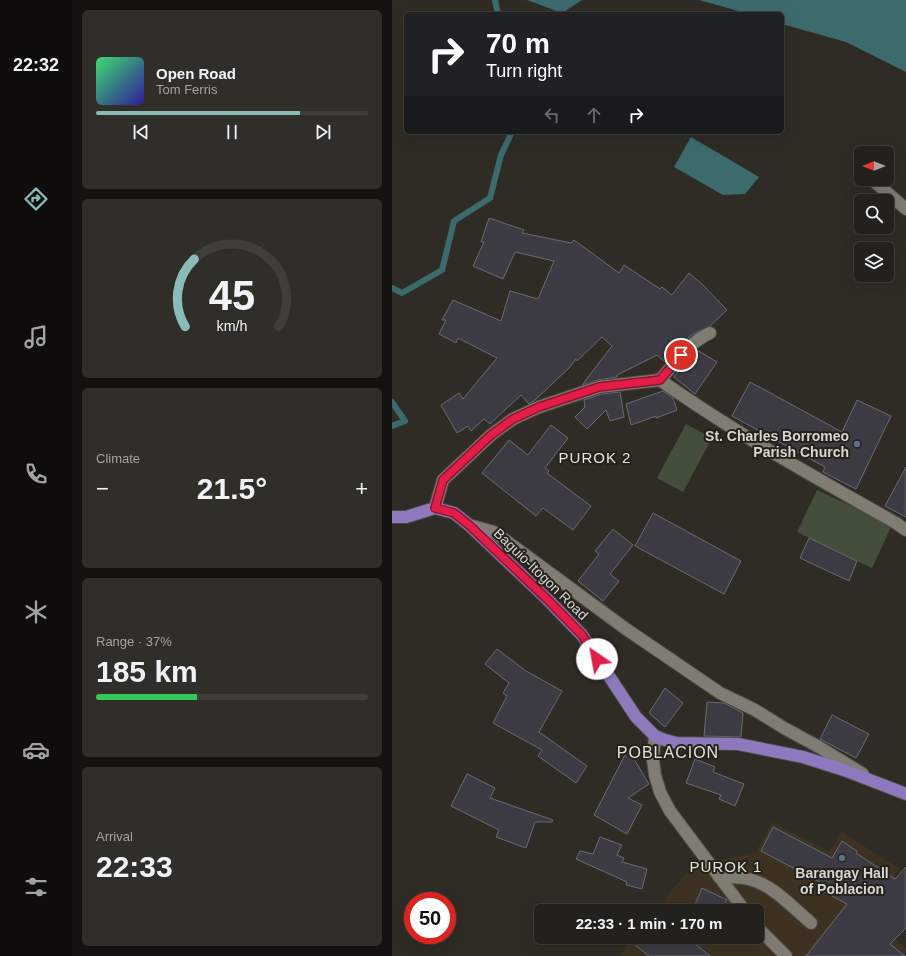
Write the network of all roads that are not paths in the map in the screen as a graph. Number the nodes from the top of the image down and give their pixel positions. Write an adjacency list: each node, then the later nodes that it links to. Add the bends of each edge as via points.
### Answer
1 (879, 186): 2 (street)
2 (906, 209)
3 (710, 333): 4 (street, via 681,355)
4 (660, 380): 5 (street, via 599,387 539,407 513,419 491,435 443,480); 8 (street, via 692,403 810,475)
5 (435, 508): 6 (main road, via 406,517); 7 (main road, Baguio-Itogon Road, via 454,513)
6 (392, 517)
7 (469, 525): 9 (main road, Baguio-Itogon Road, via 582,635 636,717); 10 (street, via 494,532 588,602 720,693 756,710)
8 (906, 530)
9 (655, 736): 10 (main road, Baguio-Itogon Road, via 677,743 738,744 803,757); 12 (street, via 653,760 660,792 670,810)
10 (876, 782): 11 (main road, Baguio-Itogon Road)
11 (906, 794)
12 (719, 877): 13 (street); 14 (street, via 749,879 762,884 775,892)
13 (740, 904)
14 (811, 924)
15 (764, 934): 16 (street)
16 (786, 956)

